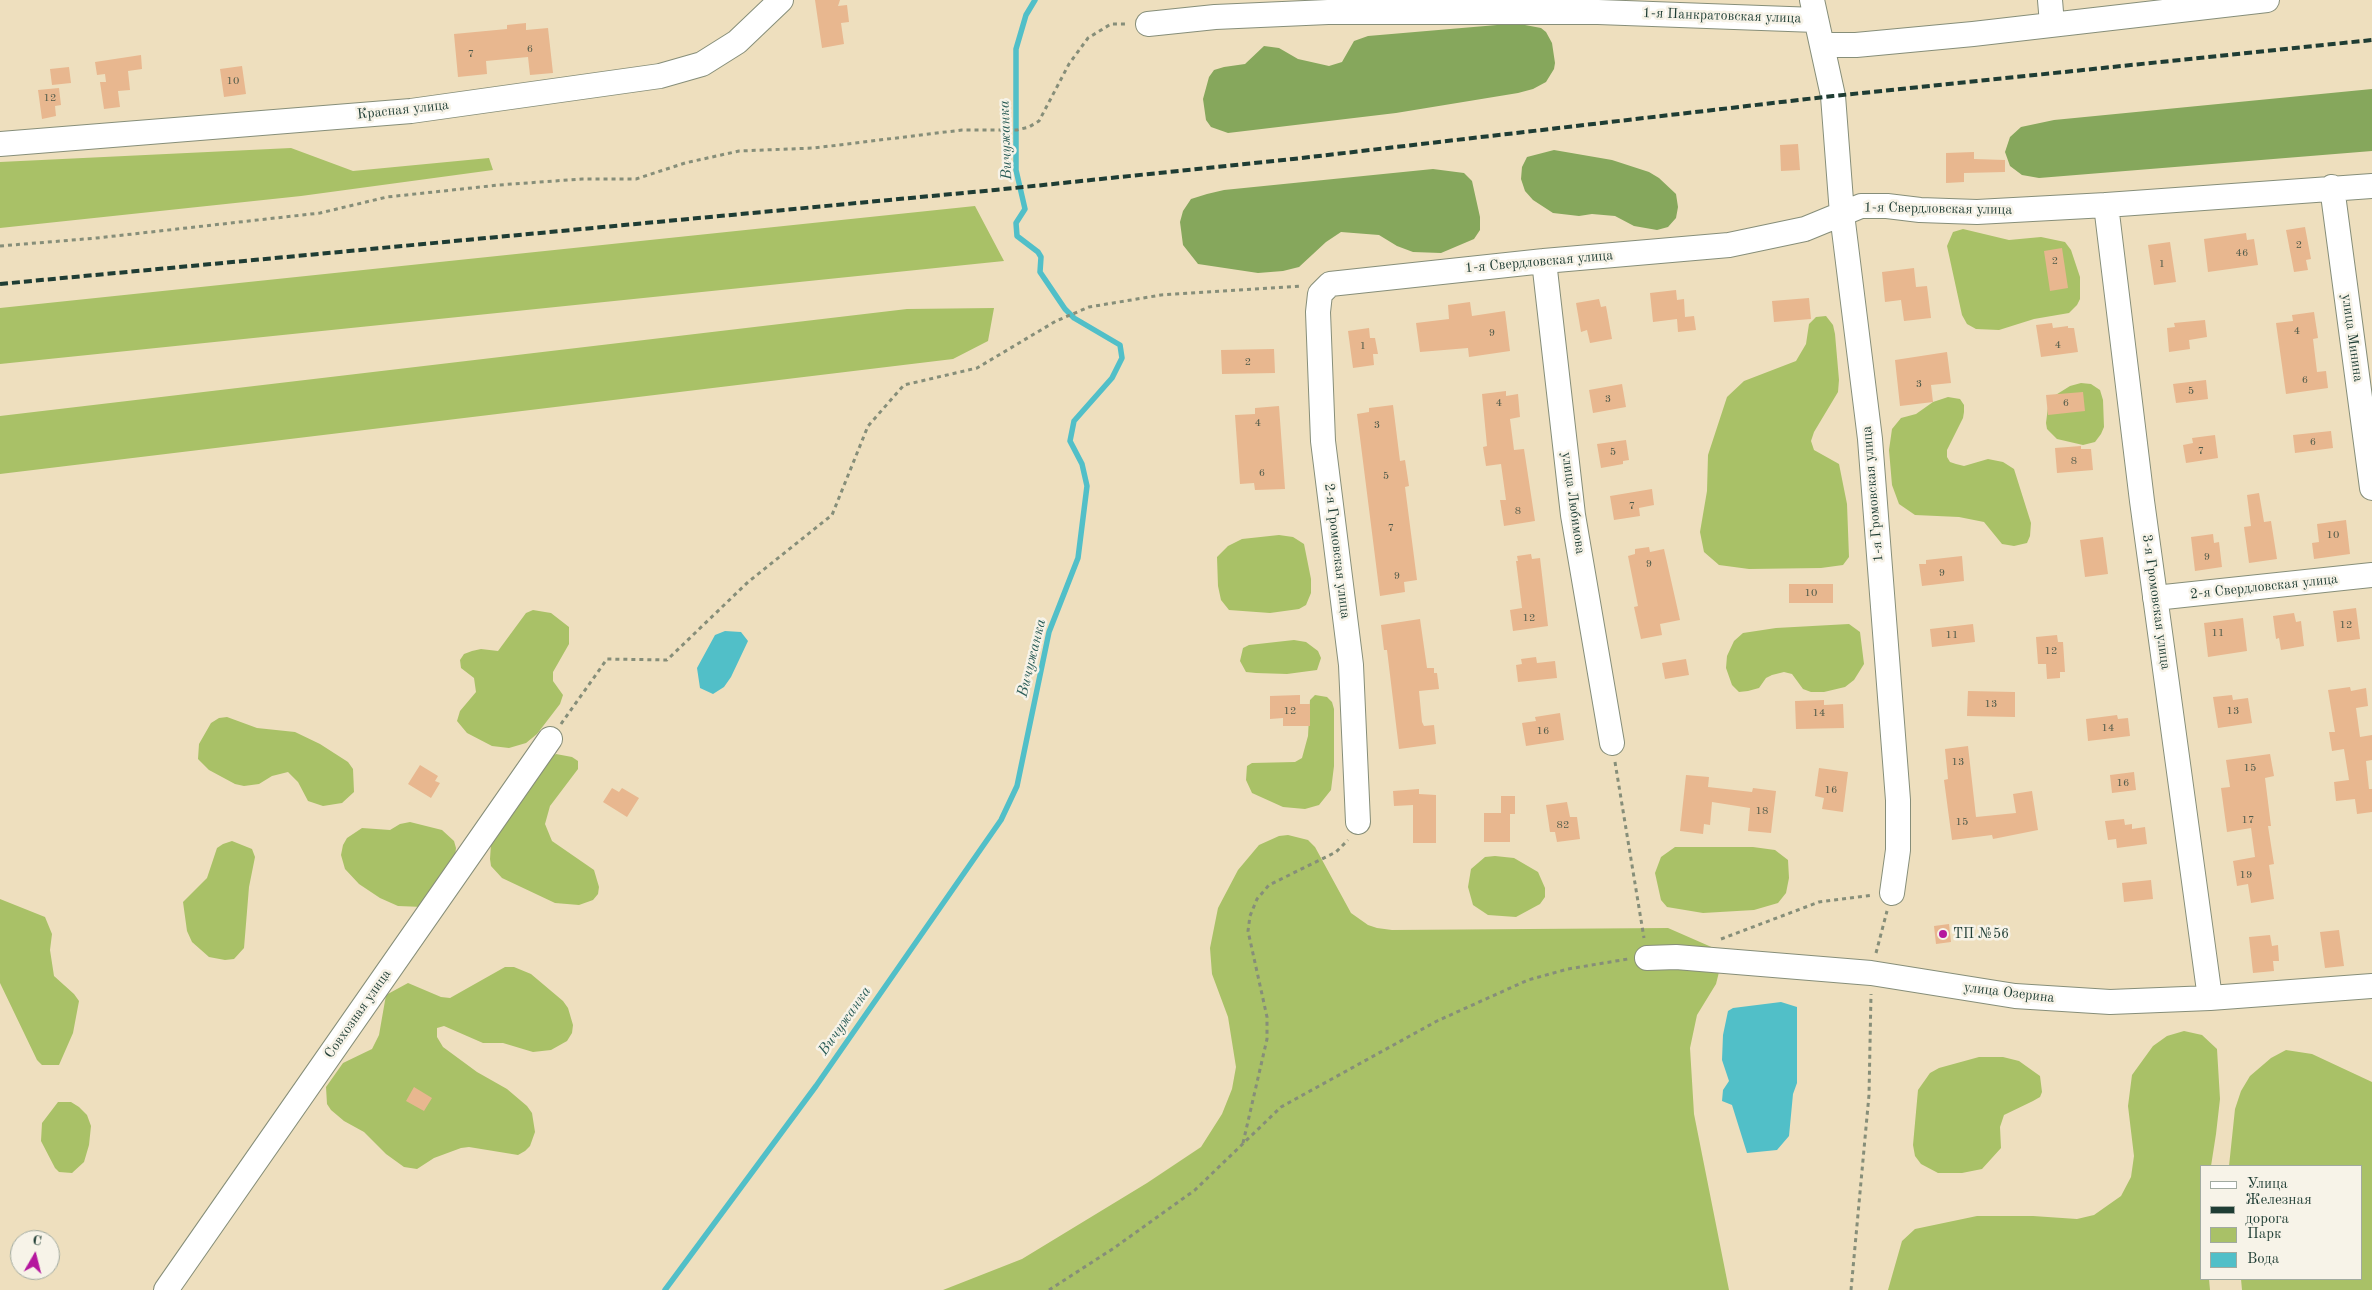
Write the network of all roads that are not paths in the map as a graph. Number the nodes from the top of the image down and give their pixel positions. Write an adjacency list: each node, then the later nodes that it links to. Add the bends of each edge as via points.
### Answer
1 (782, 0): 9 (street, Красная улица, via 736,42 702,64 660,76 411,111)
2 (2050, 0): 7 (street)
3 (2267, 0): 7 (street)
4 (1214, 9): 5 (street, 1-я Панкратовская улица, via 1328,12); 6 (street, 1-я Панкратовская улица)
5 (1814, 10): 8 (street, 1-я Громовская улица)
6 (1148, 24)
7 (2052, 24): 8 (street, via 1856,45)
8 (1822, 45): 13 (street, 1-я Громовская улица, via 1832,96)
9 (0, 144)
10 (2372, 186): 11 (street, 1-я Свердловская улица)
11 (2332, 187): 12 (street, 1-я Свердловская улица); 16 (street, улица Минина)
12 (2106, 206): 13 (street, 1-я Свердловская улица, via 1977,212 1861,206); 18 (street, 3-я Громовская улица)
13 (1842, 214): 14 (street, 1-я Свердловская улица, via 1804,229 1729,245); 22 (street, 1-я Громовская улица, via 1870,439 1898,800 1898,850)
14 (1544, 260): 15 (street, 1-я Свердловская улица); 20 (street, улица Любимова, via 1573,515)
15 (1330, 284): 21 (street, 2-я Громовская улица, via 1320,294 1318,312 1323,441 1351,665)
16 (2372, 488)
17 (2372, 575): 18 (street, 2-я Свердловская улица)
18 (2156, 598): 25 (street, 3-я Громовская улица)
19 (550, 739): 26 (street, Совхозная улица)
20 (1612, 743)
21 (1358, 822)
22 (1892, 893)
23 (1647, 958): 25 (street, улица Озерина, via 1676,957 1871,973 2015,996 2110,1002)
24 (2372, 986): 25 (street, улица Озерина)
25 (2210, 998)
26 (166, 1290)

